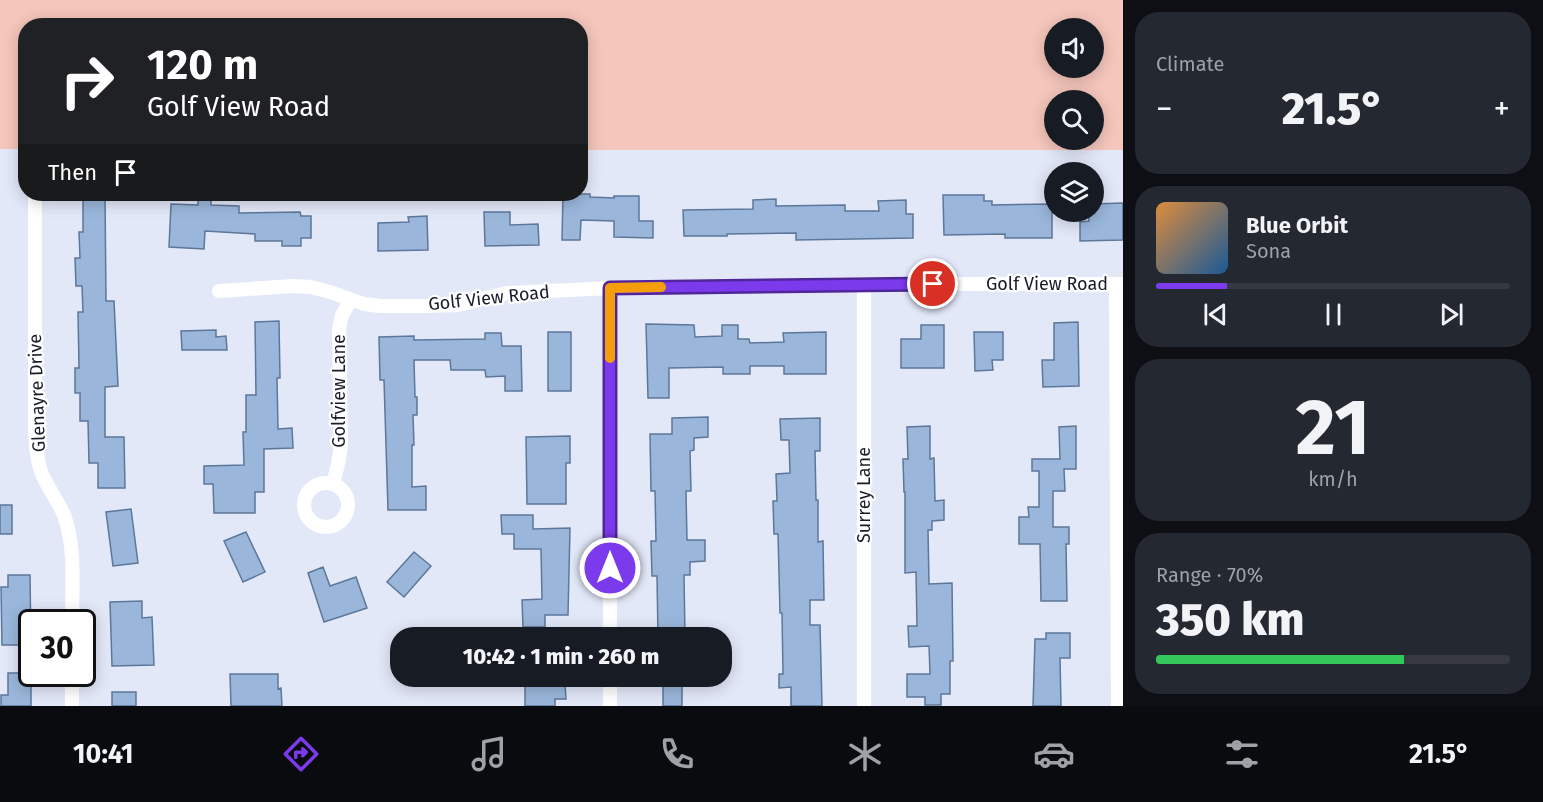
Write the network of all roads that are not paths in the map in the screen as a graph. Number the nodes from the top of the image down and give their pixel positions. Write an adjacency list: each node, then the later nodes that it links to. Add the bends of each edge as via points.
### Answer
1 (35, 201): 8 (street, Glenayre Drive, via 36,452 41,472 64,515 72,565)
2 (864, 284): 3 (street, Golf View Road); 4 (street, Golf View Road); 14 (street, Surrey Lane)
3 (1120, 284): 15 (street)
4 (610, 288): 6 (street, Golf View Road, via 507,293 447,305 380,306); 9 (street)
5 (219, 291): 6 (street, Golf View Road, via 311,287)
6 (351, 300): 7 (street, Golfview Lane, via 339,329 341,446)
7 (333, 484)
8 (72, 609)
9 (610, 627)
10 (72, 687): 12 (street)
11 (610, 687): 13 (street)
12 (72, 706)
13 (610, 706)
14 (864, 706)
15 (1118, 706)

